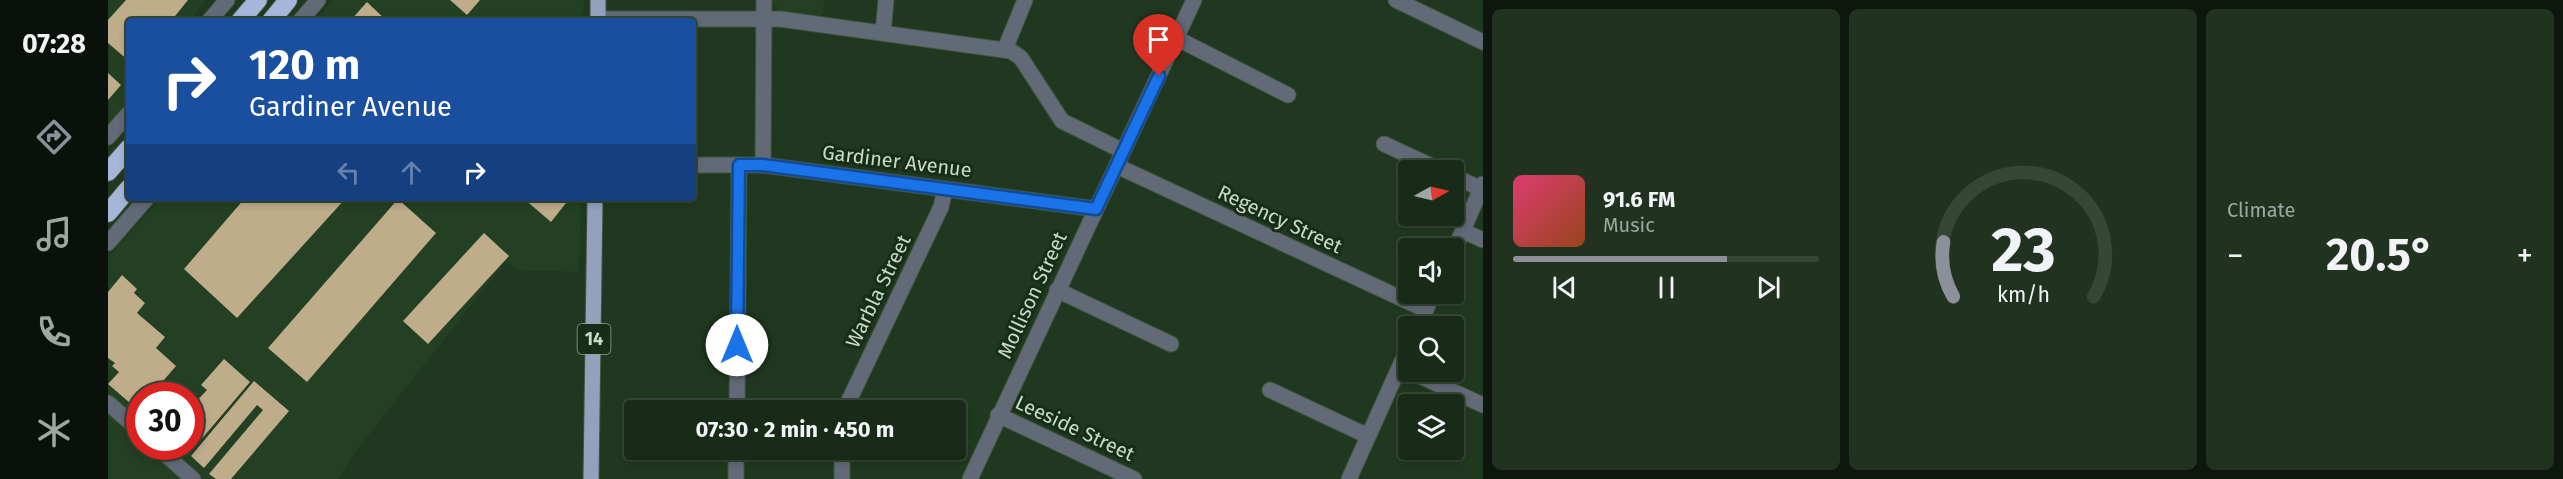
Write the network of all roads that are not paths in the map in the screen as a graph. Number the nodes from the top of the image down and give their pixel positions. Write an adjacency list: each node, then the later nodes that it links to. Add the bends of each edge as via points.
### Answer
1 (227, 0): 11 (street)
2 (258, 0): 12 (highway)
3 (288, 0): 13 (highway)
4 (318, 0): 14 (street)
5 (598, 0): 15 (main road)
6 (764, 0): 17 (street)
7 (886, 0): 18 (street)
8 (1025, 0): 21 (street)
9 (1194, 0): 19 (street, Mollison Street)
10 (1396, 0): 20 (street)
11 (212, 18)
12 (243, 18)
13 (273, 18)
14 (303, 18)
15 (598, 18)
16 (696, 19): 17 (street)
17 (764, 19): 18 (street); 31 (street)
18 (883, 33): 21 (street)
19 (1176, 38): 22 (street); 27 (street, Mollison Street)
20 (1483, 42)
21 (1005, 49): 27 (street, via 1021,58 1062,121)
22 (1288, 95)
23 (126, 116): 24 (street)
24 (108, 137)
25 (1384, 144): 28 (street)
26 (126, 151): 33 (highway)
27 (1124, 151): 32 (street, Mollison Street)
28 (1418, 160)
29 (696, 165): 30 (street, Gardiner Avenue)
30 (739, 165): 31 (street, Gardiner Avenue); 54 (street)
31 (763, 165): 36 (street, Gardiner Avenue)
32 (1117, 166): 40 (street, Mollison Street); 48 (street, Regency Street)
33 (108, 172)
34 (1464, 180): 35 (street)
35 (1482, 187): 42 (street)
36 (945, 189): 40 (street, Gardiner Avenue); 55 (street, Warbla Street, via 941,207)
37 (126, 192): 41 (highway)
38 (144, 201): 45 (street)
39 (595, 201): 65 (main road, 14)
40 (1096, 209): 46 (street, Mollison Street)
41 (108, 213)
42 (1463, 231): 43 (street); 44 (street)
43 (1460, 238)
44 (1483, 240)
45 (108, 243)
46 (1057, 290): 50 (street); 58 (street, Mollison Street)
47 (1429, 304): 48 (street)
48 (1426, 310): 49 (street)
49 (1423, 316)
50 (1171, 344)
51 (1399, 382): 60 (street)
52 (1432, 382): 57 (street)
53 (1270, 390): 60 (street)
54 (737, 400)
55 (849, 400)
56 (108, 404): 59 (street)
57 (1483, 405)
58 (998, 415): 68 (street, Mollison Street); 69 (street, Leeside Street)
59 (126, 419)
60 (1368, 436): 70 (street)
61 (172, 460): 64 (street)
62 (736, 460): 66 (street)
63 (842, 460): 67 (street)
64 (193, 479)
65 (591, 479)
66 (736, 479)
67 (842, 479)
68 (970, 479)
69 (1134, 479)
70 (1349, 479)

